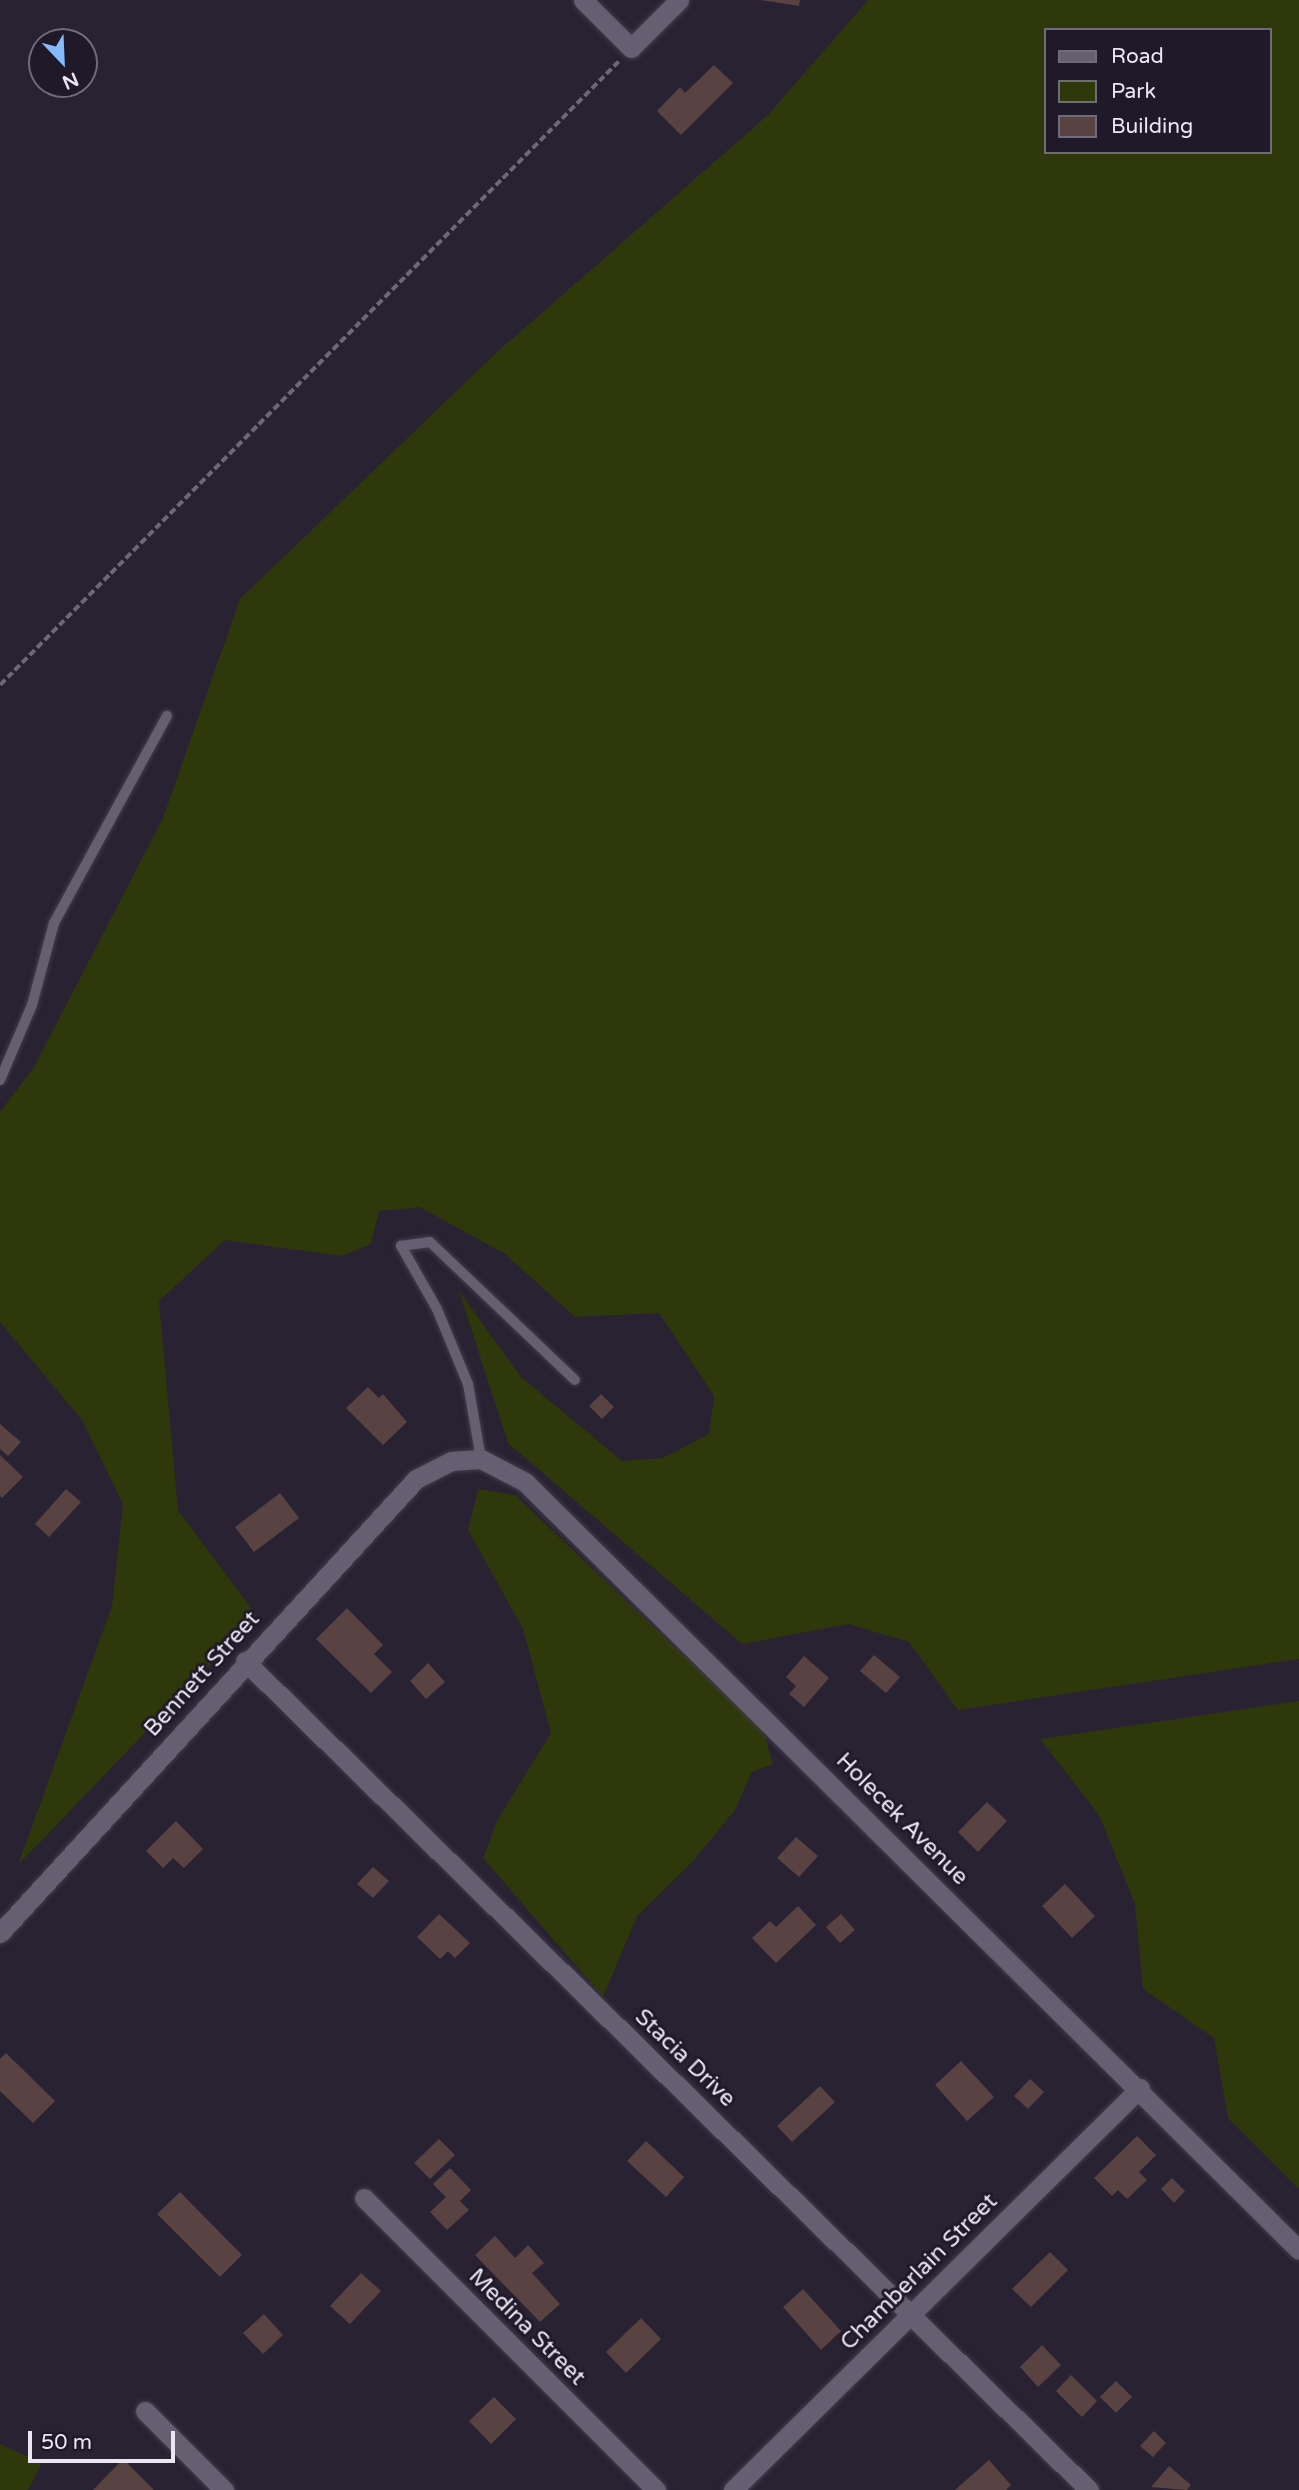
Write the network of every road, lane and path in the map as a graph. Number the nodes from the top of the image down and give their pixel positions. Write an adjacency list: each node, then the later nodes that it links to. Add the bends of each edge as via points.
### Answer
1 (583, 0): 3 (street)
2 (679, 0): 3 (street)
3 (631, 48): 4 (path)
4 (0, 685)
5 (167, 716): 6 (lane, via 54,923 32,1005)
6 (0, 1080)
7 (575, 1381): 8 (lane, via 429,1242 401,1246 437,1309 468,1384)
8 (481, 1460): 9 (street, Holecek Avenue); 12 (street, Holecek Avenue, via 525,1482)
9 (451, 1461): 10 (street, Bennett Street, via 416,1479)
10 (245, 1661): 11 (street, Bennett Street); 15 (street, Stacia Drive)
11 (0, 1933)
12 (1140, 2088): 14 (street, Holecek Avenue); 15 (street, Chamberlain Street)
13 (364, 2198): 18 (street, Medina Street)
14 (1299, 2250)
15 (911, 2314): 19 (street, Chamberlain Street); 20 (street, Stacia Drive)
16 (145, 2411): 17 (street)
17 (224, 2490)
18 (656, 2490)
19 (733, 2490)
20 (1089, 2490)

